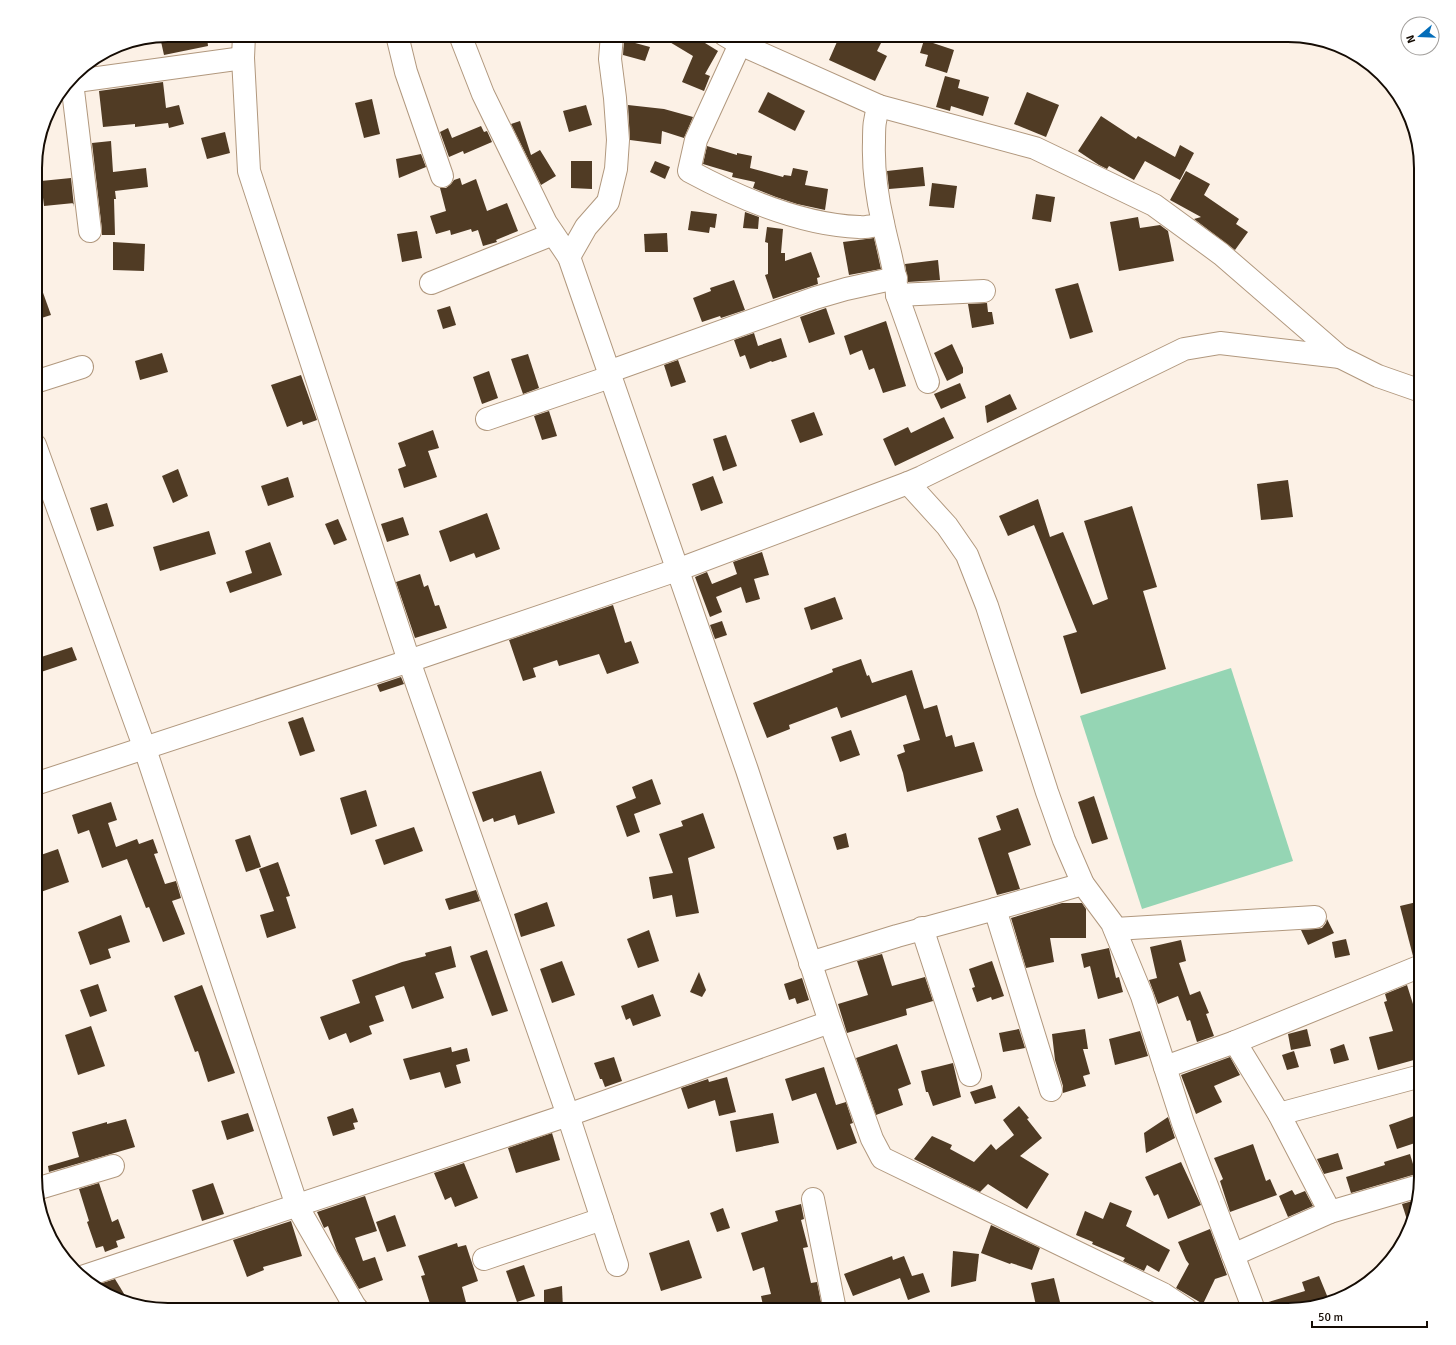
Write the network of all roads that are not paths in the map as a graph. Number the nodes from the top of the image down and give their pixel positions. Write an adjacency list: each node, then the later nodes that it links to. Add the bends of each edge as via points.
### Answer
1 (244, 42): 7 (street)
2 (399, 42): 11 (street, via 406,72)
3 (463, 42): 14 (street, via 483,94)
4 (611, 42): 15 (street, via 610,59 618,140 616,169 608,202 586,227)
5 (732, 42): 12 (street, via 696,140 690,171 737,195 802,218 860,228)
6 (740, 42): 10 (street)
7 (244, 58): 8 (street); 29 (street, via 249,171)
8 (80, 78)
9 (75, 83): 13 (street)
10 (879, 106): 12 (street, via 875,117 874,154); 19 (street, via 1035,148 1154,205 1221,254)
11 (442, 176)
12 (883, 224): 17 (street)
13 (90, 231)
14 (553, 234): 15 (street); 16 (street)
15 (569, 257): 21 (street)
16 (431, 282)
17 (897, 287): 18 (street); 21 (street, via 846,289 815,298); 23 (street)
18 (984, 291)
19 (1340, 357): 24 (street, via 1378,376); 27 (street, via 1220,343 1184,349)
20 (82, 366): 22 (street)
21 (609, 374): 25 (street); 28 (street)
22 (42, 380)
23 (928, 382)
24 (1414, 389)
25 (487, 419)
26 (42, 469): 30 (street)
27 (908, 483): 28 (street); 32 (street, via 947,526 967,555 987,606 1064,840)
28 (677, 570): 29 (street); 37 (street, via 747,770)
29 (409, 661): 30 (street); 46 (street)
30 (145, 749): 31 (street); 51 (street)
31 (42, 782)
32 (1083, 884): 33 (street); 36 (street)
33 (995, 909): 35 (street); 44 (street)
34 (1314, 917): 36 (street)
35 (922, 928): 37 (street); 42 (street)
36 (1115, 929): 41 (street, via 1142,996)
37 (810, 963): 39 (street)
38 (1414, 969): 40 (street)
39 (830, 1022): 46 (street); 58 (street, via 872,1139 882,1158)
40 (1235, 1042): 41 (street); 45 (street)
41 (1165, 1067): 54 (street, via 1183,1123)
42 (970, 1075)
43 (1414, 1078): 45 (street)
44 (1052, 1090)
45 (1279, 1114): 52 (street)
46 (568, 1115): 51 (street); 53 (street)
47 (113, 1166): 48 (street)
48 (42, 1187)
49 (1414, 1188): 52 (street)
50 (813, 1200): 60 (street)
51 (298, 1206): 57 (street); 59 (street)
52 (1330, 1212): 54 (street)
53 (602, 1219): 55 (street); 56 (street)
54 (1233, 1255): 61 (street)
55 (484, 1259)
56 (617, 1265)
57 (88, 1274)
58 (1162, 1302)
59 (353, 1303)
60 (834, 1303)
61 (1251, 1303)

